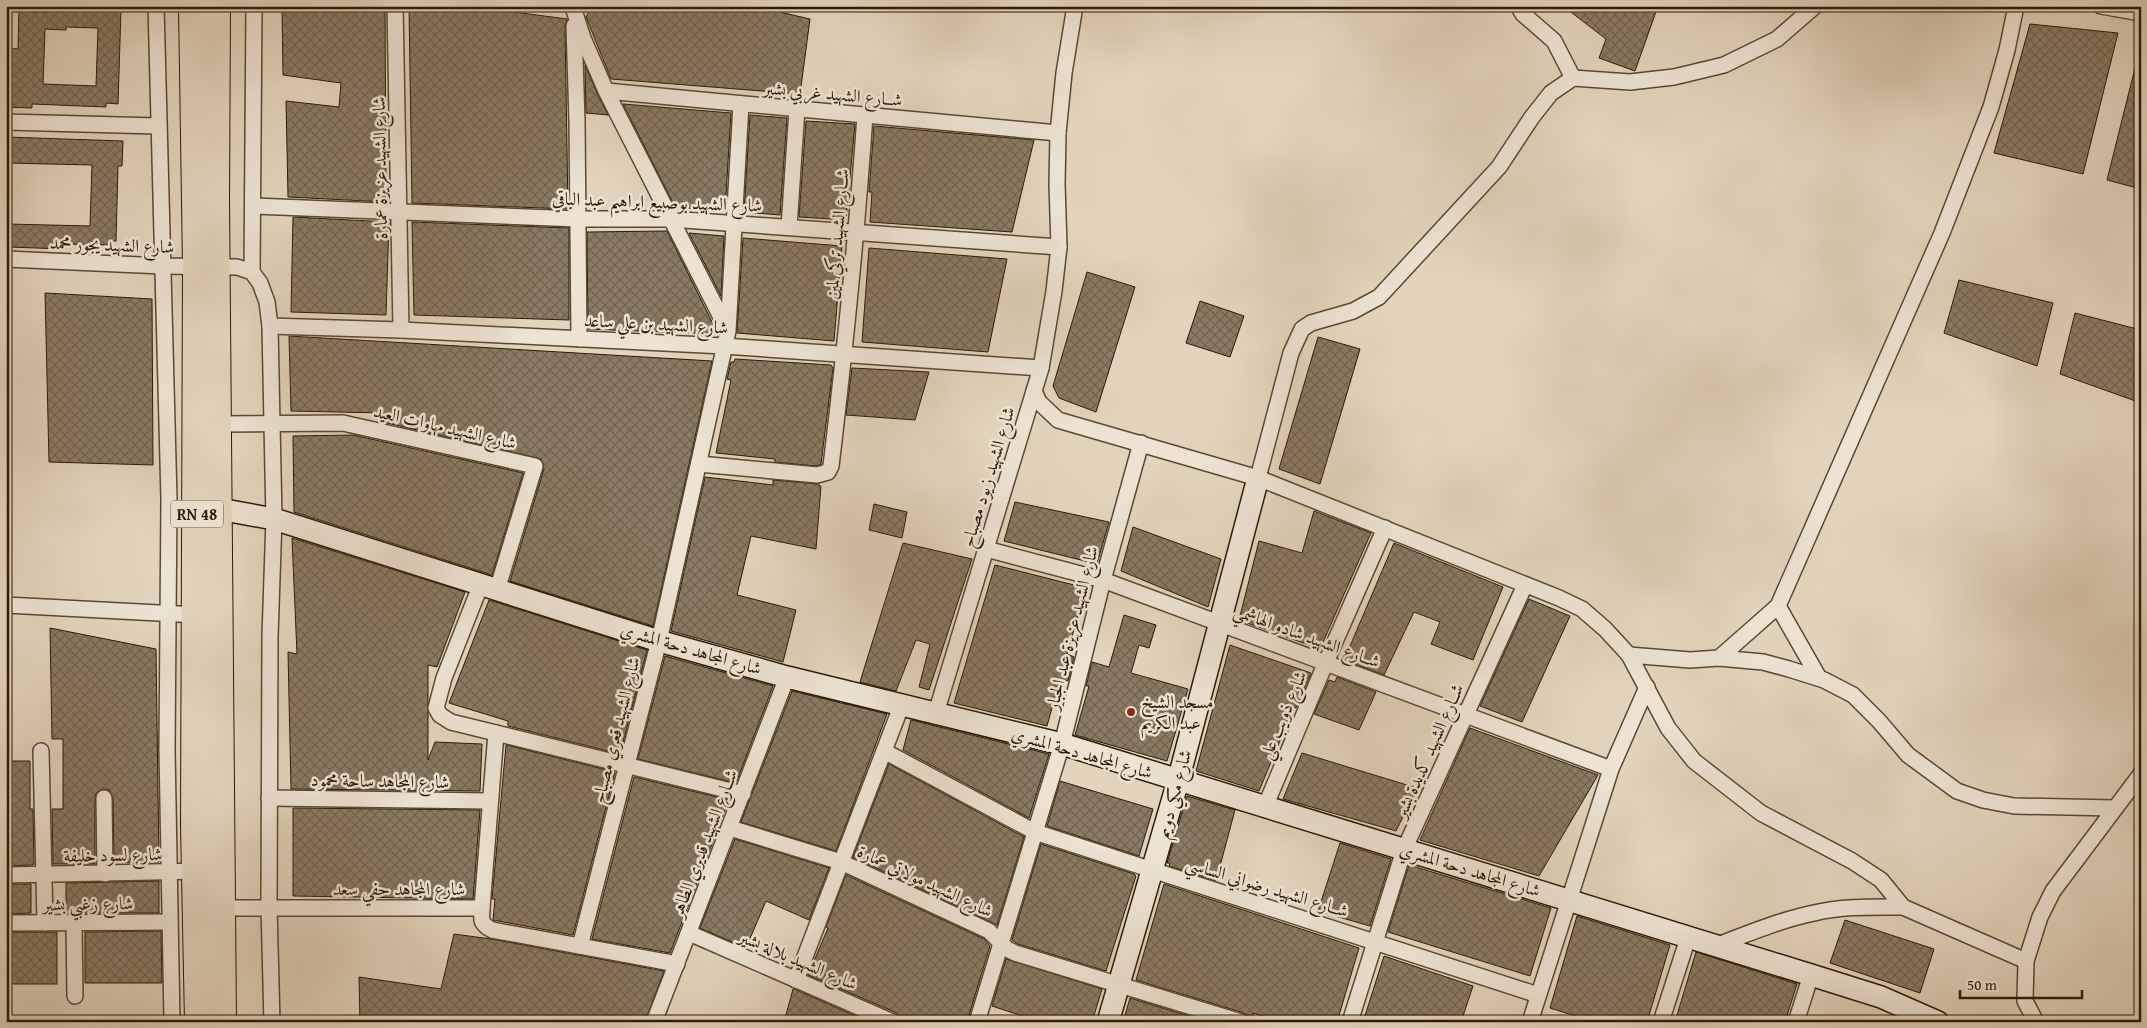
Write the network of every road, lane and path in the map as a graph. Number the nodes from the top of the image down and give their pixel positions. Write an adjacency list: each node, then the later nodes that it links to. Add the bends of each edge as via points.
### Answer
1 (156, 6): 19 (street)
2 (193, 6): 31 (highway, RN 48)
3 (216, 6): 31 (highway, RN 48)
4 (254, 6): 21 (street)
5 (395, 6): 22 (street, شارع الشهيد عزيزة عمارة)
6 (571, 6): 14 (street); 23 (street)
7 (1075, 6): 20 (street, شارع الشهيد زيود مصباح)
8 (1518, 6): 13 (street, via 1554,41)
9 (1815, 6): 13 (street, via 1777,39 1724,65 1674,77 1630,82)
10 (2016, 6): 54 (street, via 1991,107 1942,233)
11 (2101, 6): 12 (street)
12 (2141, 14)
13 (1573, 78): 45 (street, via 1551,93 1499,167 1379,296 1353,311 1311,323 1302,329 1291,354)
14 (606, 91): 15 (street, شــارع الشهيد غربي بشير); 24 (street)
15 (741, 104): 16 (street, شــارع الشهيد غربي بشير); 25 (street, شارع الشهيد قعري مصباح)
16 (797, 109): 17 (street, شــارع الشهيد غربي بشير); 26 (street)
17 (865, 116): 20 (street, شــارع الشهيد غربي بشير); 27 (street, شــارع الشهيد تركي لمين)
18 (6, 122): 19 (street)
19 (158, 126): 30 (street)
20 (1058, 133): 28 (street, شارع الشهيد زيود مصباح)
21 (253, 206): 22 (street, شارع الشهيد بوصبيع ابراهيم عبد الباقي); 32 (street)
22 (399, 212): 23 (street, شارع الشهيد بوصبيع ابراهيم عبد الباقي); 34 (street, شارع الشهيد عزيزة عمارة)
23 (578, 219): 24 (street, شارع الشهيد بوصبيع ابراهيم عبد الباقي); 36 (street)
24 (670, 219): 25 (street, شارع الشهيد بوصبيع ابراهيم عبد الباقي); 35 (street)
25 (733, 222): 26 (street, شارع الشهيد بوصبيع ابراهيم عبد الباقي); 35 (street, شارع الشهيد قعري مصباح)
26 (789, 227): 27 (street, شارع الشهيد بوصبيع ابراهيم عبد الباقي)
27 (857, 232): 28 (street, شارع الشهيد بوصبيع ابراهيم عبد الباقي); 38 (street, شــارع الشهيد تركي لمين)
28 (1059, 247): 39 (street, شارع الشهيد زيود مصباح)
29 (6, 259): 30 (street, شارع الشهيد يجور محمد)
30 (163, 266): 31 (street, شارع الشهيد يجور محمد); 55 (street, via 169,499)
31 (207, 267): 32 (street, شارع الشهيد يجور محمد, via 237,267); 41 (highway, RN 48); 56 (highway, RN 48)
32 (252, 272): 33 (street, via 267,302)
33 (270, 326): 34 (street, شارع الشهيد بن علي ساعد); 42 (street)
34 (401, 330): 36 (street, شارع الشهيد بن علي ساعد)
35 (728, 331): 37 (street, شارع الشهيد قعري مصباح)
36 (579, 339): 37 (street, شارع الشهيد بن علي ساعد)
37 (724, 346): 38 (street, شارع الشهيد بن علي ساعد); 44 (street, شارع الشهيد قعري مصباح)
38 (845, 355): 39 (street, شارع الشهيد بن علي ساعد); 44 (street, شــارع الشهيد تركي لمين, via 828,472 817,475)
39 (1041, 368): 40 (street, شارع الشهيد زيود مصباح)
40 (1034, 391): 43 (street, via 1044,408 1058,420); 49 (street, شارع الشهيد زيود مصباح)
41 (218, 424): 42 (street, شارع الشهيد مهاوات العيد); 46 (highway, RN 48)
42 (272, 424): 47 (street); 52 (street, شارع الشهيد مهاوات العيد, via 343,423 535,466)
43 (1140, 444): 45 (street); 50 (street, شارع الشهيد عزيزة عبد الجبار)
44 (699, 464): 58 (street, شارع الشهيد قعري مصباح)
45 (1258, 478): 48 (street); 57 (street, شارع مكي دويم)
46 (219, 509): 47 (street, شارع المجاهد دحة المشري); 86 (highway, RN 48)
47 (274, 519): 52 (street, شارع المجاهد دحة المشري); 78 (street)
48 (1385, 528): 51 (street); 61 (street, شارع ذويب علي)
49 (986, 549): 50 (street, شــارع الشهيد شادو الهاشمي); 66 (street, شارع الشهيد زيود مصباح)
50 (1102, 580): 57 (street, شــارع الشهيد شادو الهاشمي); 69 (street, شارع الشهيد عزيزة عبد الجبار)
51 (1525, 584): 59 (street, via 1582,609); 67 (street, شــارع الشهيد كديدة بشير)
52 (489, 587): 58 (street, شارع المجاهد دحة المشري); 68 (street, via 444,678 436,708 451,722)
53 (6, 605): 55 (street)
54 (1778, 606): 60 (street); 63 (street)
55 (168, 613): 56 (street); 88 (street)
56 (197, 614): 86 (highway, RN 48, via 195,825)
57 (1218, 624): 61 (street, شــارع الشهيد شادو الهاشمي); 75 (street, شارع مكي دويم)
58 (658, 641): 62 (street, شارع المجاهد دحة المشري); 72 (street, شارع الشهيد قعري مصباح)
59 (1629, 655): 60 (street, via 1690,660); 64 (street)
60 (1719, 658): 63 (street, via 1763,662)
61 (1326, 662): 67 (street, شــارع الشهيد شادو الهاشمي); 80 (street, شارع ذويب علي)
62 (788, 677): 65 (street, شارع المجاهد دحة المشري); 76 (street, شــارع الشهيد قديري الطاهر)
63 (1819, 678): 81 (street, via 1853,695 1908,755 1957,792 2014,806)
64 (1647, 687): 73 (street); 93 (street, via 1668,728 1694,761 1762,813 1881,880)
65 (902, 704): 66 (street, شارع المجاهد دحة المشري); 71 (street)
66 (936, 713): 69 (street, شارع المجاهد دحة المشري)
67 (1465, 716): 73 (street, شــارع الشهيد شادو الهاشمي); 84 (street, شــارع الشهيد كديدة بشير)
68 (496, 733): 72 (street); 79 (street)
69 (1062, 744): 75 (street, شارع المجاهد دحة المشري); 83 (street, شارع الشهيد عزيزة عبد الجبار)
70 (41, 751): 91 (street)
71 (884, 751): 83 (street, شــارع الشهيد رضواني الساسي); 85 (street)
72 (626, 766): 76 (street); 105 (street, شارع الشهيد قعري مصباح)
73 (1611, 769): 92 (street)
74 (2141, 774): 81 (street)
75 (1178, 781): 80 (street, شارع المجاهد دحة المشري); 87 (street, شارع مكي دويم)
76 (743, 794): 82 (street, شــارع الشهيد قديري الطاهر)
77 (104, 798): 89 (street)
78 (269, 798): 79 (street, شارع المجاهد ساحة محمود); 95 (street)
79 (490, 801): 96 (street)
80 (1266, 807): 84 (street, شارع المجاهد دحة المشري)
81 (2114, 808): 107 (street, via 2053,891)
82 (730, 828): 85 (street, شارع الشهيد مولاتي عمارة); 101 (street, شــارع الشهيد قديري الطاهر)
83 (1035, 832): 87 (street, شــارع الشهيد رضواني الساسي); 104 (street, شارع الشهيد عزيزة عبد الجبار)
84 (1404, 850): 92 (street, شارع المجاهد دحة المشري); 103 (street, شــارع الشهيد كديدة بشير)
85 (841, 862): 104 (street, شارع الشهيد مولاتي عمارة, via 989,931); 110 (street)
86 (209, 871): 88 (street, شارع لسود خليفة); 94 (highway, RN 48); 116 (highway, RN 48)
87 (1152, 871): 103 (street, شــارع الشهيد رضواني الساسي); 111 (street, شارع مكي دويم)
88 (168, 873): 89 (street, شارع لسود خليفة); 97 (street)
89 (105, 874): 91 (street, شارع لسود خليفة)
90 (6, 875): 91 (street, شارع لسود خليفة)
91 (43, 875): 99 (street)
92 (1568, 900): 102 (street, شارع المجاهد دحة المشري); 112 (street)
93 (1902, 907): 106 (street, via 1815,912); 107 (street)
94 (220, 908): 95 (street, شارع المجاهد حفي سعد); 117 (highway, RN 48)
95 (268, 908): 96 (street, شارع المجاهد حفي سعد); 118 (street)
96 (482, 908): 105 (street, شارع المجاهد حفي سعد, via 481,922 492,930)
97 (170, 922): 100 (street, شارع زغبي بشير); 115 (street)
98 (6, 923): 99 (street, شارع زغبي بشير)
99 (45, 923): 100 (street, شارع زغبي بشير)
100 (74, 923): 113 (street)
101 (689, 933): 108 (street, شــارع الشهيد قديري الطاهر); 110 (street, شارع الشهيد بلالة بشير)
102 (1688, 938): 106 (street, شارع المجاهد دحة المشري); 126 (street)
103 (1376, 941): 112 (street, شــارع الشهيد رضواني الساسي); 124 (street, شــارع الشهيد كديدة بشير)
104 (1001, 944): 111 (street, شارع الشهيد مولاتي عمارة, via 1015,954); 121 (street, شارع الشهيد عزيزة عبد الجبار)
105 (580, 946): 108 (street, شارع المجاهد حفي سعد)
106 (1715, 946): 109 (street, شارع المجاهد دحة المشري)
107 (2026, 961): 128 (street, via 2025,1001)
108 (677, 964): 119 (street, شــارع الشهيد قديري الطاهر)
109 (1811, 975): 114 (street, شارع المجاهد دحة المشري, via 1881,997); 127 (street)
110 (796, 980): 120 (street, شارع الشهيد بلالة بشير)
111 (1120, 984): 122 (street, شارع مكي دويم); 123 (street, شارع الشهيد مولاتي عمارة)
112 (1538, 995): 125 (street)
113 (75, 996)
114 (1931, 1020)
115 (172, 1022)
116 (199, 1022)
117 (222, 1022)
118 (272, 1022)
119 (654, 1022)
120 (893, 1022)
121 (977, 1022)
122 (1108, 1022)
123 (1241, 1022)
124 (1350, 1022)
125 (1530, 1022)
126 (1660, 1022)
127 (1796, 1022)
128 (2036, 1022)

